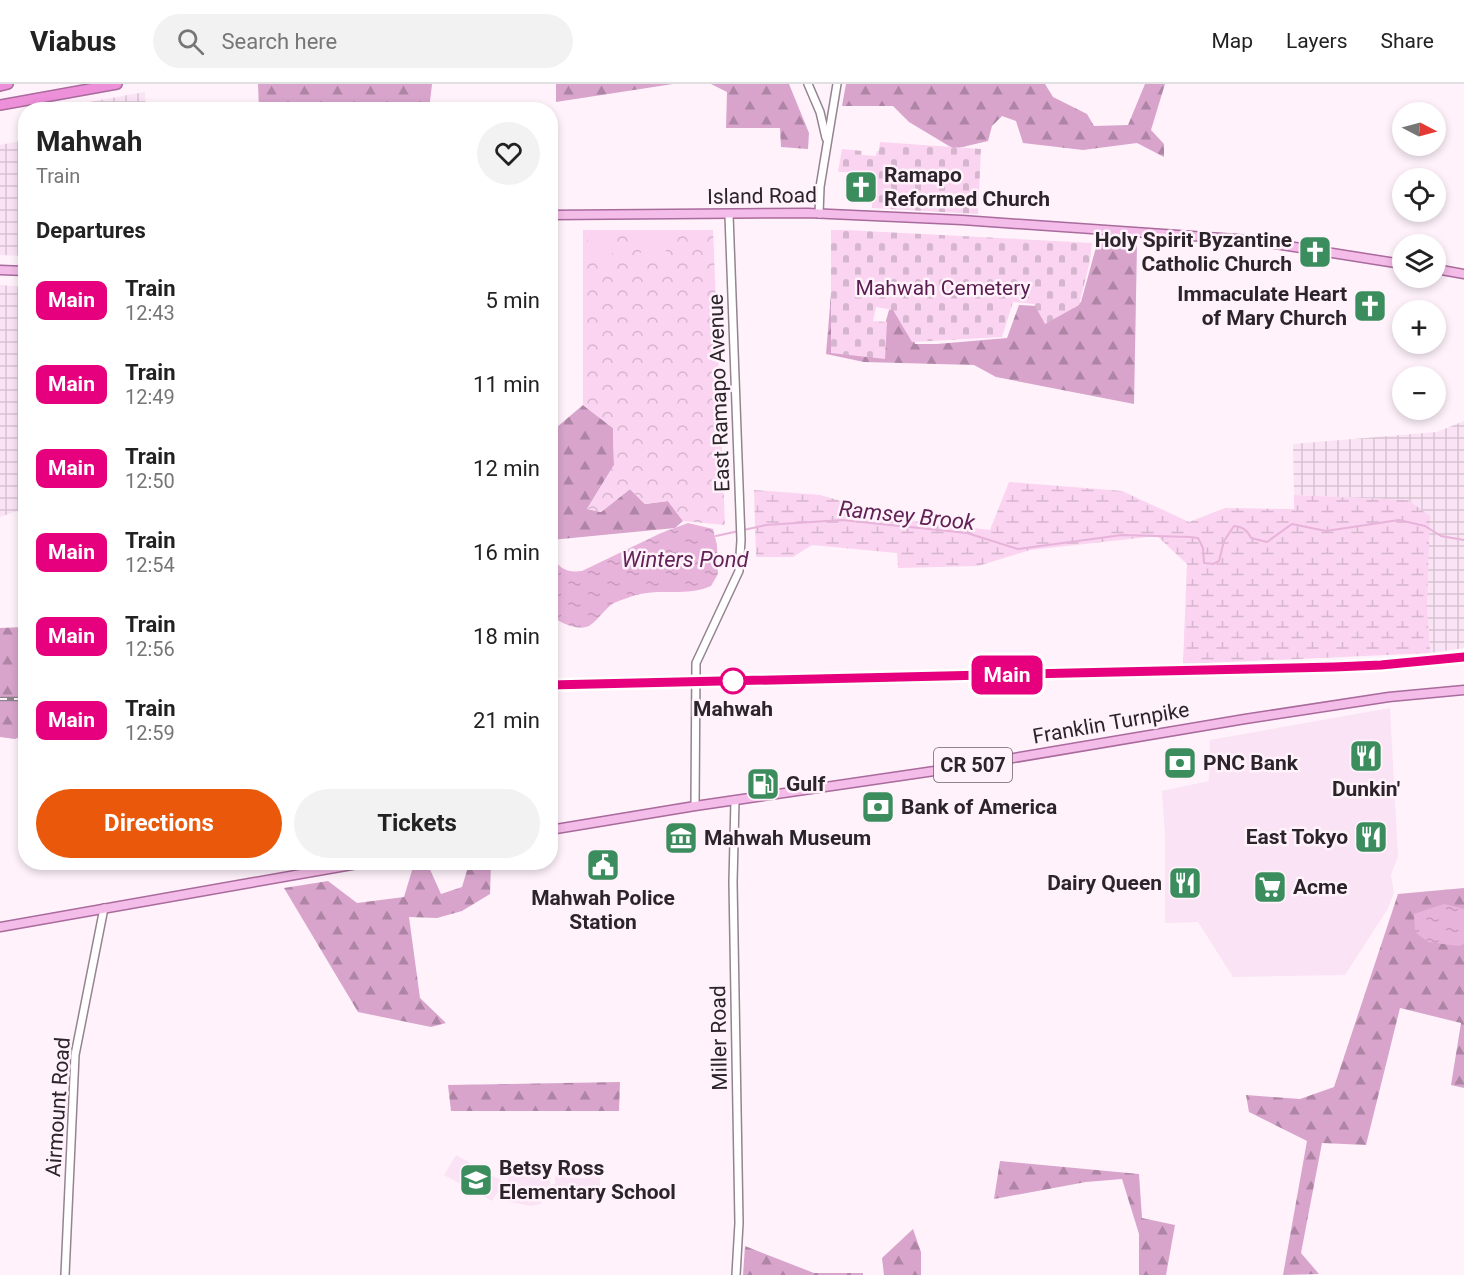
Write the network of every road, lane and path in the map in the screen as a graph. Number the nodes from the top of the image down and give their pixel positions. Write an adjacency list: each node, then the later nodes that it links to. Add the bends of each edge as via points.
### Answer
1 (8, 84): 5 (highway)
2 (117, 84): 6 (highway)
3 (808, 84): 7 (street, via 820,112)
4 (837, 84): 7 (street)
5 (0, 86)
6 (0, 105)
7 (827, 145): 8 (street)
8 (819, 214): 10 (main road, Island Road); 11 (main road, Island Road, via 1218,237)
9 (558, 215): 10 (main road, Island Road)
10 (729, 215): 18 (street, East Ramapo Avenue, via 741,540 739,571 696,663)
11 (1392, 262)
12 (0, 270): 13 (main road)
13 (18, 271)
14 (1446, 271): 15 (main road)
15 (1464, 274)
16 (1464, 690): 17 (main road, Franklin Turnpike / CR 507, via 1245,719 948,770)
17 (735, 800): 18 (main road, Franklin Turnpike / CR 507); 24 (street, Miller Road, via 739,1222)
18 (695, 806): 19 (main road, Franklin Turnpike / CR 507)
19 (558, 829)
20 (323, 870): 21 (main road)
21 (104, 908): 22 (main road); 23 (street, Airmount Road, via 75,1055)
22 (0, 927)
23 (64, 1275)
24 (736, 1275)

